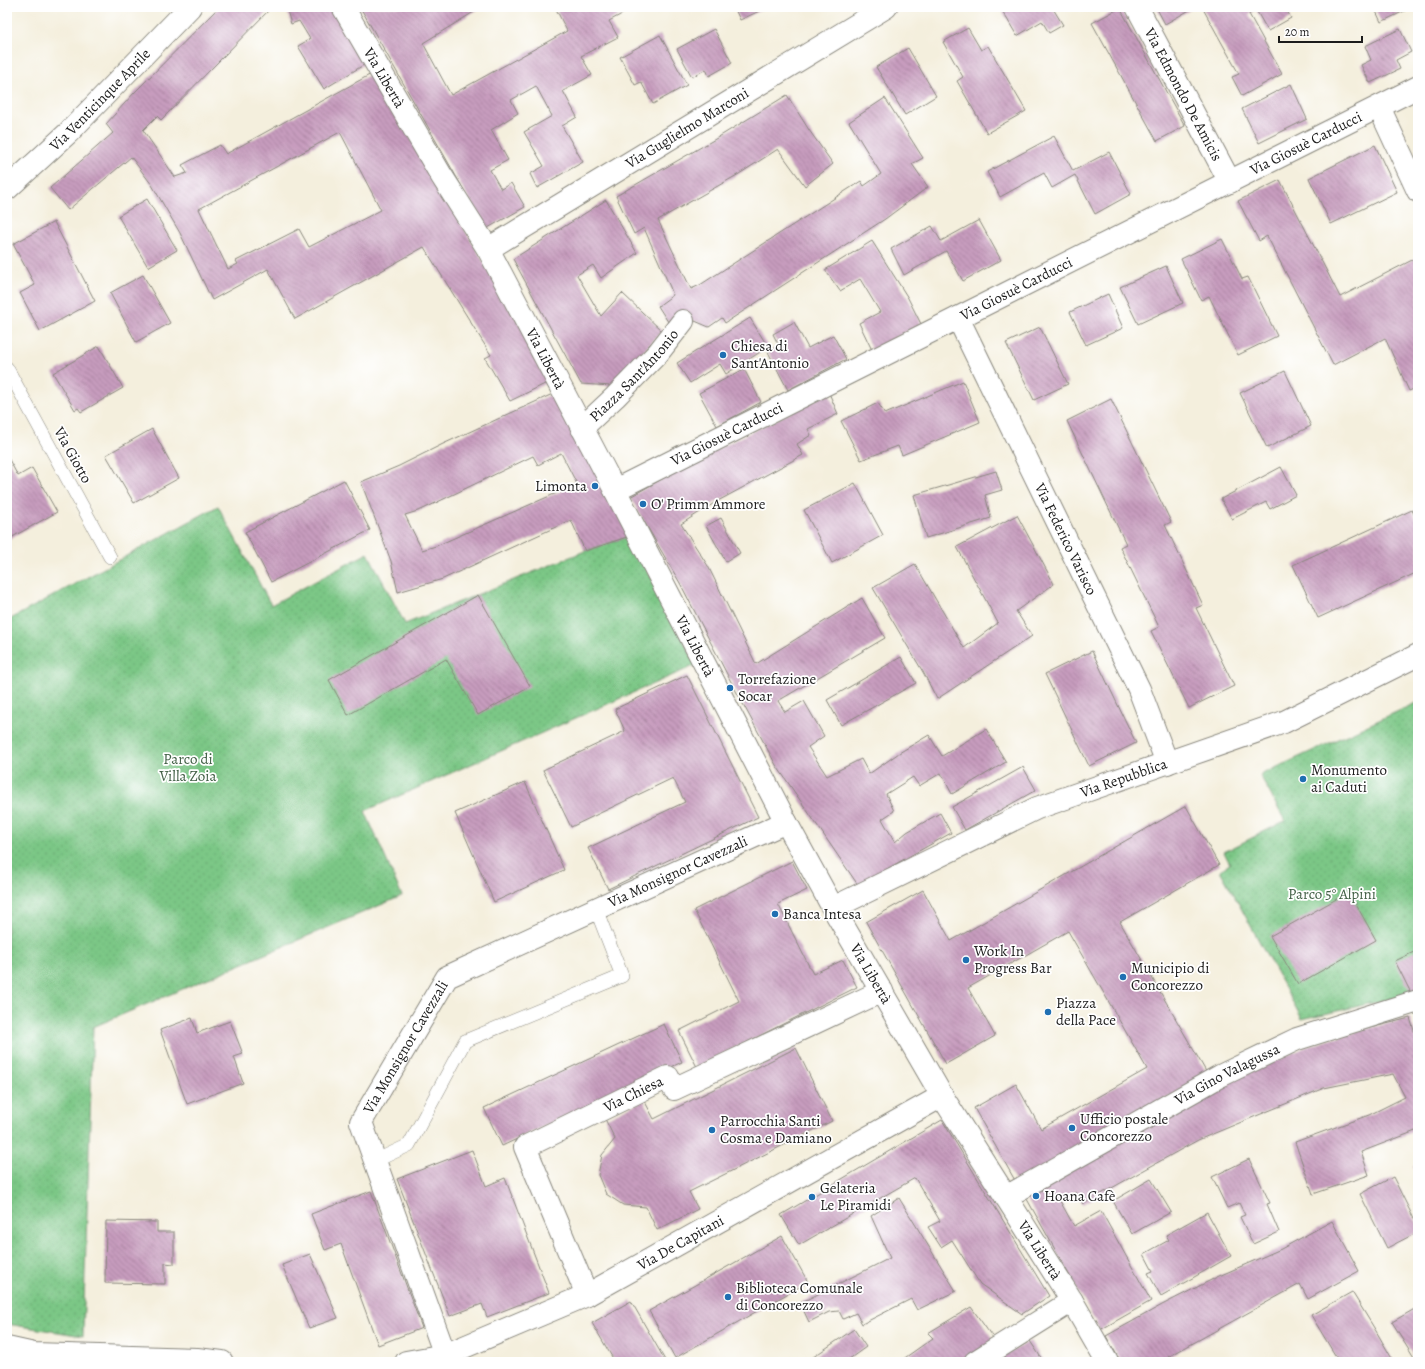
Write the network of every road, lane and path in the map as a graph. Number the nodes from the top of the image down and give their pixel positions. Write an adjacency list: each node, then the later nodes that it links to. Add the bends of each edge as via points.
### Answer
1 (190, 7): 8 (street, Via Venticinque Aprile, via 68,133)
2 (343, 7): 10 (street, Via Libertà, via 441,175)
3 (886, 7): 10 (street, Via Guglielmo Marconi)
4 (1137, 7): 7 (street, Via Edmondo De Amicis)
5 (1418, 87): 6 (street, Via Giosuè Carducci)
6 (1379, 107): 7 (street, Via Giosuè Carducci); 9 (street)
7 (1230, 182): 11 (street, Via Giosuè Carducci)
8 (7, 189)
9 (1418, 191)
10 (488, 249): 14 (street, Via Libertà)
11 (958, 318): 15 (street, Via Giosuè Carducci); 18 (street, Via Federico Varisco, via 1140,689)
12 (684, 321): 14 (street, Piazza Sant'Antonio, via 658,353)
13 (7, 368): 16 (lane, Via Giotto)
14 (582, 428): 15 (street, Via Libertà)
15 (615, 490): 19 (street, Via Libertà)
16 (110, 557)
17 (1418, 655): 18 (street, Via Repubblica, via 1284,722)
18 (1167, 763): 20 (street, Via Repubblica, via 1037,808)
19 (786, 822): 20 (street, Via Libertà); 21 (street, Via Monsignor Cavezzali)
20 (833, 908): 22 (street, Via Libertà)
21 (596, 909): 25 (street, Via Monsignor Cavezzali, via 447,977 361,1122); 25 (lane, via 622,976 465,1041 409,1145)
22 (882, 992): 24 (street, Via Libertà); 27 (street, Via Chiesa, via 674,1089 668,1076 525,1147)
23 (1416, 1006): 26 (street, Via Gino Valagussa, via 1297,1039 1220,1076)
24 (942, 1096): 26 (street, Via Libertà); 27 (street, Via De Capitani)
25 (375, 1161): 30 (street, Via Monsignor Cavezzali)
26 (1006, 1197): 28 (street, Via Libertà)
27 (587, 1295): 30 (street, Via De Capitani)
28 (1072, 1301): 34 (street); 35 (street, Via Libertà)
29 (7, 1348): 31 (street, via 34,1354)
30 (444, 1355): 33 (street, Via De Capitani)
31 (197, 1361): 32 (street)
32 (222, 1362)
33 (406, 1362)
34 (975, 1362)
35 (1107, 1362)

